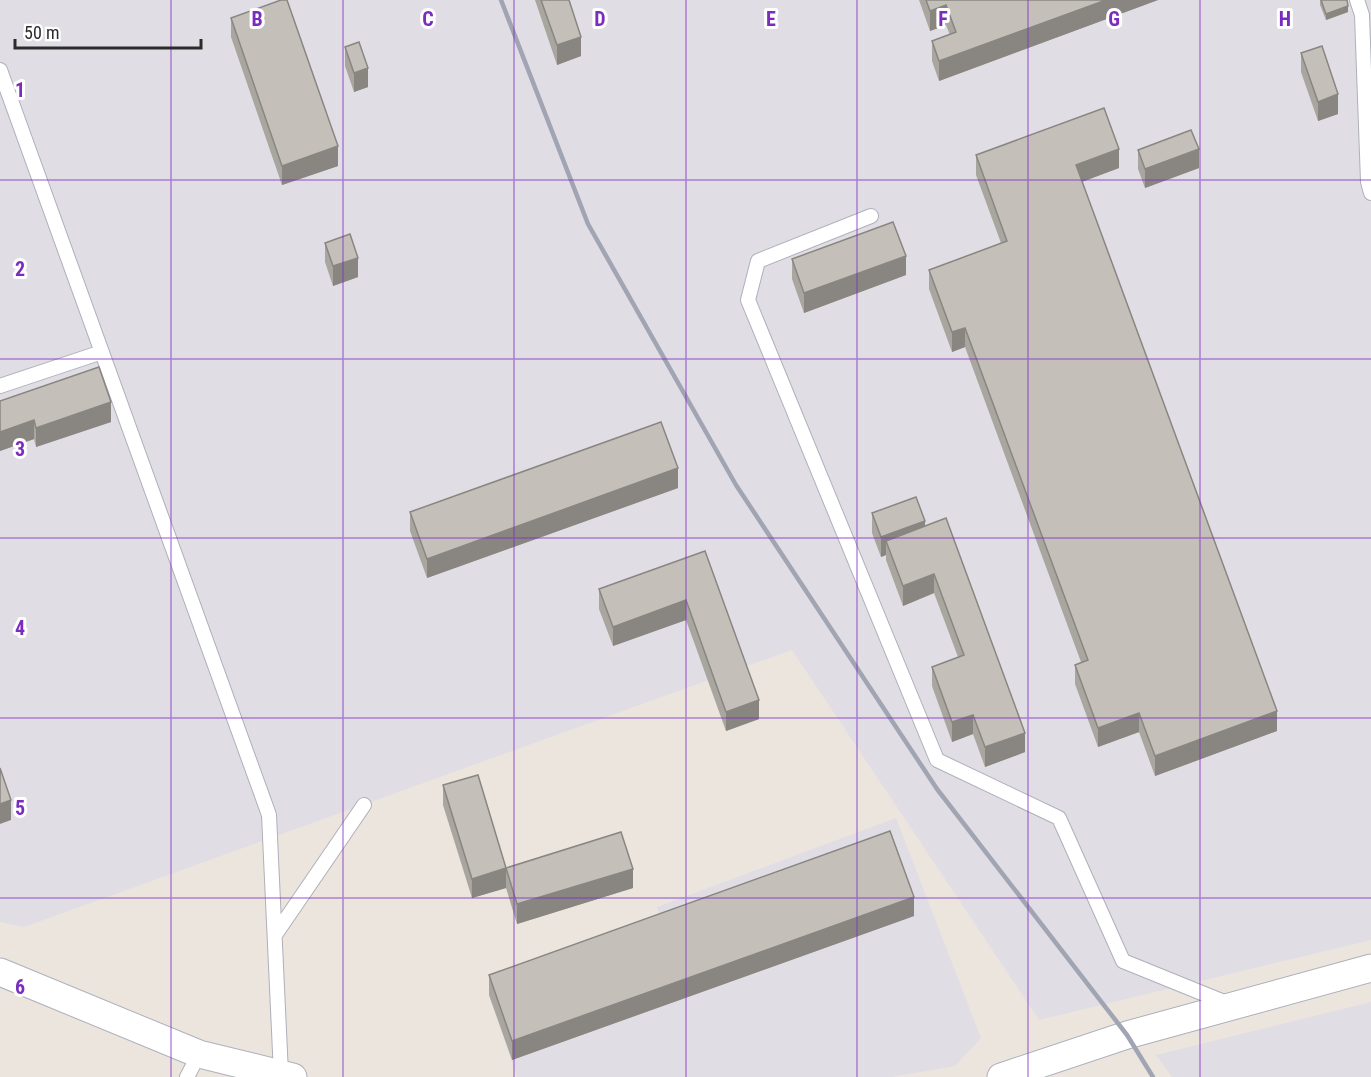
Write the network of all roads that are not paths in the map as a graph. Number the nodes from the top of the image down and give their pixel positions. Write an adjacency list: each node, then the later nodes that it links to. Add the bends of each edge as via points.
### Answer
1 (1357, 0): 3 (lane, via 1362,15)
2 (0, 70): 5 (lane)
3 (1371, 193)
4 (871, 216): 11 (lane, via 758,261 748,300 937,760 1059,818 1123,961)
5 (102, 351): 6 (lane); 8 (lane, via 270,815)
6 (0, 386)
7 (364, 805): 8 (lane)
8 (275, 936): 13 (lane)
9 (1371, 968): 11 (street)
10 (0, 972): 12 (street)
11 (1234, 1006): 14 (street, via 1127,1035)
12 (193, 1065): 13 (street)
13 (287, 1075)
14 (1001, 1077)

